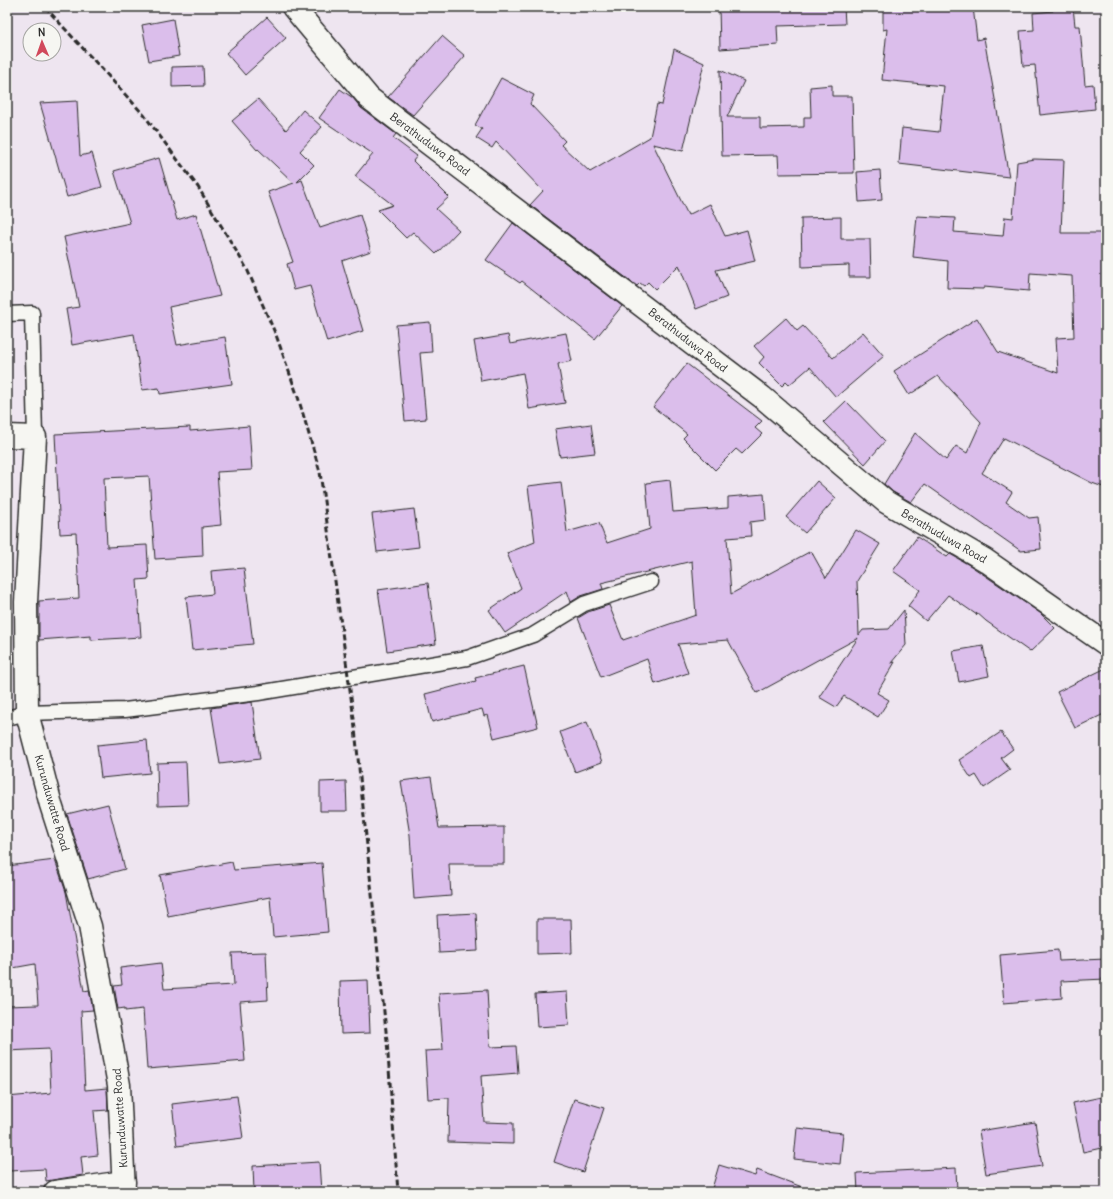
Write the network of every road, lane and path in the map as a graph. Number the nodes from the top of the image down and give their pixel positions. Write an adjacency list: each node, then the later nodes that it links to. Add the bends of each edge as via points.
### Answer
1 (293, 7): 6 (street, Berathuduwa Road, via 369,98 762,397 886,502 986,560)
2 (7, 314): 4 (lane, via 32,313)
3 (7, 436): 4 (street)
4 (35, 437): 7 (street, Kurunduwatte Road)
5 (651, 582): 7 (lane, via 584,604 533,635 467,658 242,695 125,710)
6 (1106, 644)
7 (17, 716): 8 (street, Kurunduwatte Road, via 51,805 90,926 119,1085)
8 (124, 1187): 9 (street)
9 (55, 1192)

